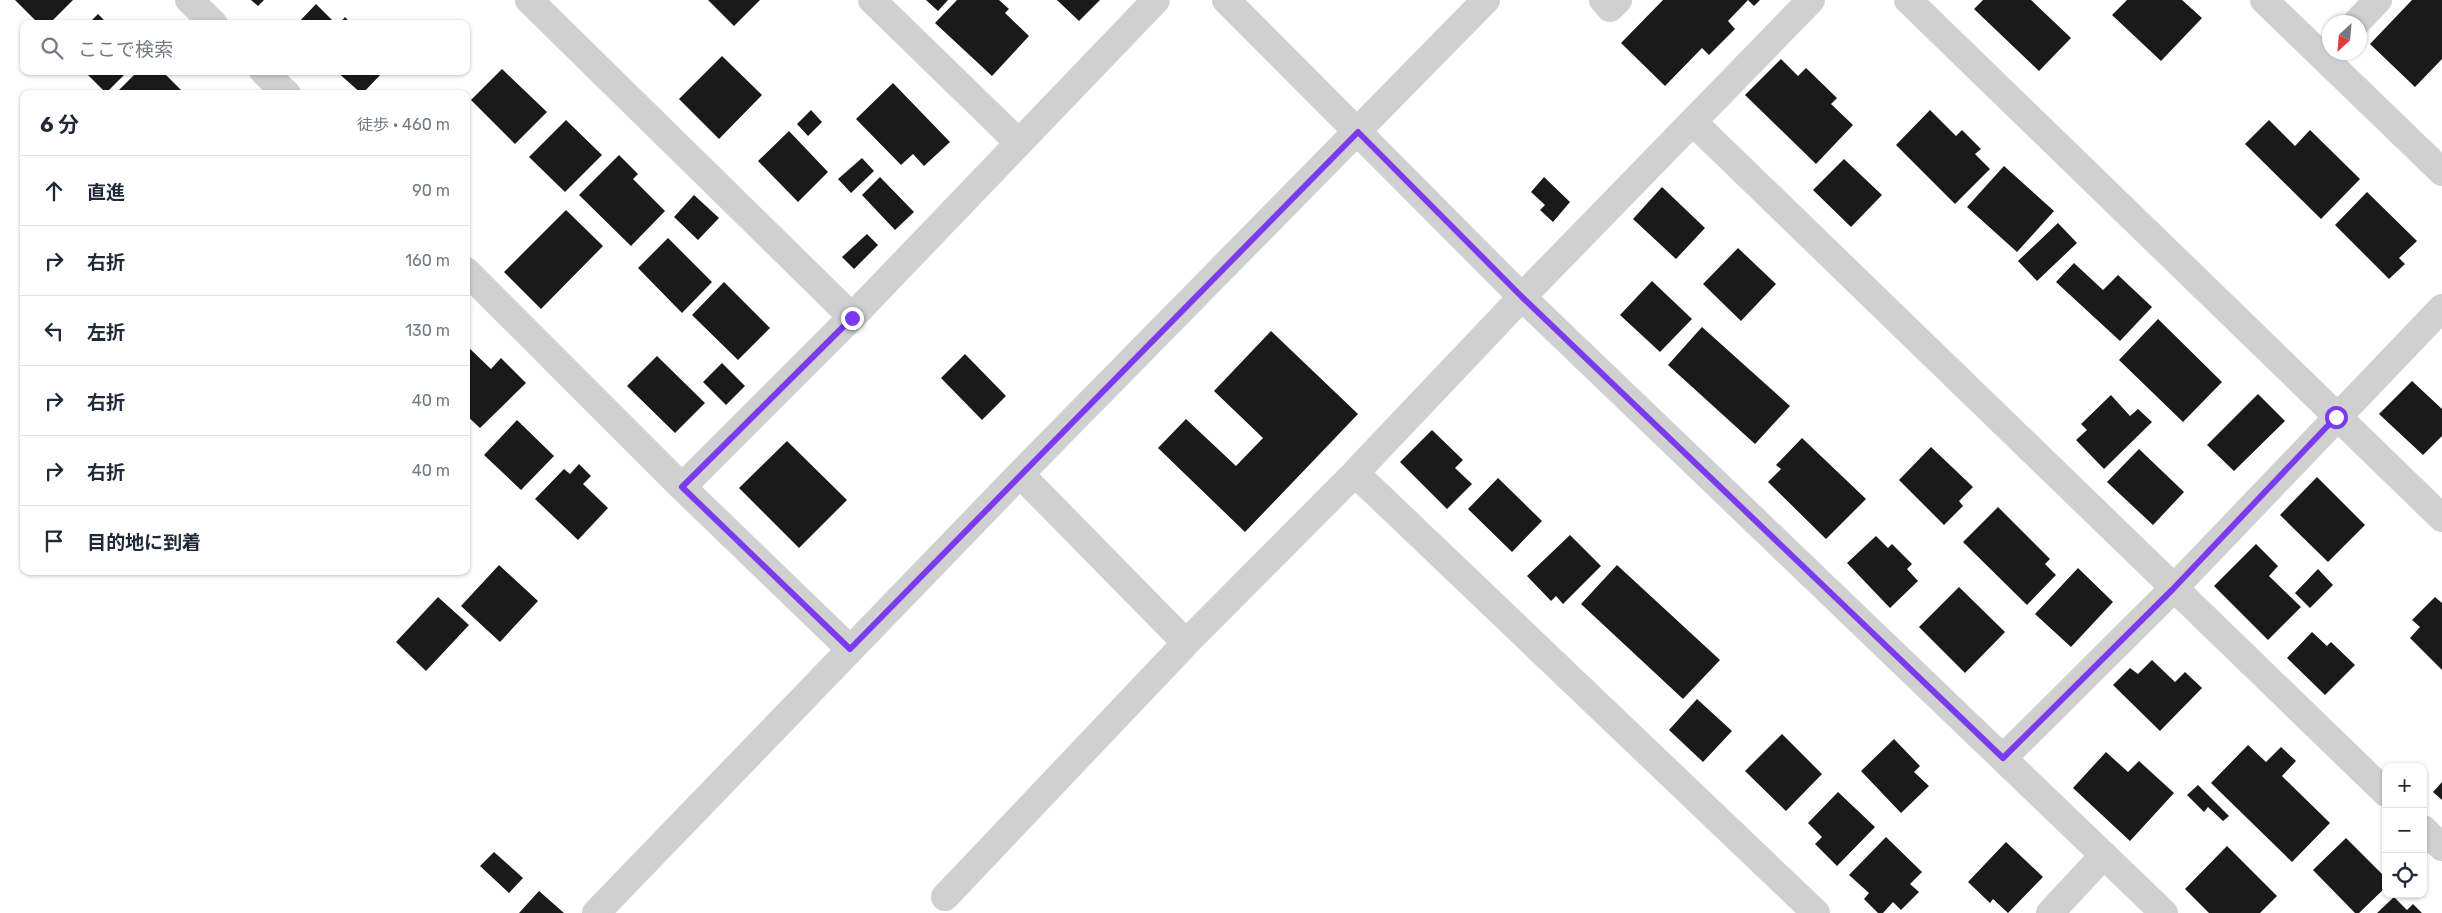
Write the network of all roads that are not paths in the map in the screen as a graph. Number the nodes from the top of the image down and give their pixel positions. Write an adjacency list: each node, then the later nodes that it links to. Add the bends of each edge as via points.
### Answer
1 (189, 0): 14 (street)
2 (529, 0): 26 (street)
3 (872, 0): 21 (street)
4 (1156, 0): 21 (street)
5 (1226, 0): 20 (street)
6 (1486, 0): 20 (street)
7 (1602, 0): 8 (street, via 1610,8)
8 (1618, 0)
9 (1811, 0): 19 (street)
10 (1908, 0): 27 (street)
11 (2264, 0): 15 (street)
12 (2378, 0): 13 (street)
13 (2364, 15)
14 (210, 20)
15 (2322, 51)
16 (2332, 60): 22 (street)
17 (267, 75): 18 (street)
18 (283, 90)
19 (1694, 123): 24 (street); 32 (street)
20 (1358, 132): 24 (street); 29 (street)
21 (1018, 142): 26 (street)
22 (2442, 172)
23 (470, 274): 30 (street)
24 (1522, 297): 28 (street); 35 (street)
25 (2442, 308): 27 (street)
26 (852, 318): 30 (street)
27 (2336, 417): 31 (street); 32 (street)
28 (1355, 473): 33 (street); 42 (street)
29 (1020, 474): 33 (street); 34 (street)
30 (682, 487): 34 (street)
31 (2442, 518)
32 (2173, 589): 35 (street); 36 (street)
33 (1186, 643): 40 (street)
34 (850, 649): 41 (street)
35 (2003, 758): 39 (street)
36 (2382, 789)
37 (2427, 833): 38 (street)
38 (2442, 847)
39 (2104, 855): 43 (street); 44 (street)
40 (945, 897)
41 (596, 913)
42 (1816, 913)
43 (2050, 913)
44 (2164, 913)

